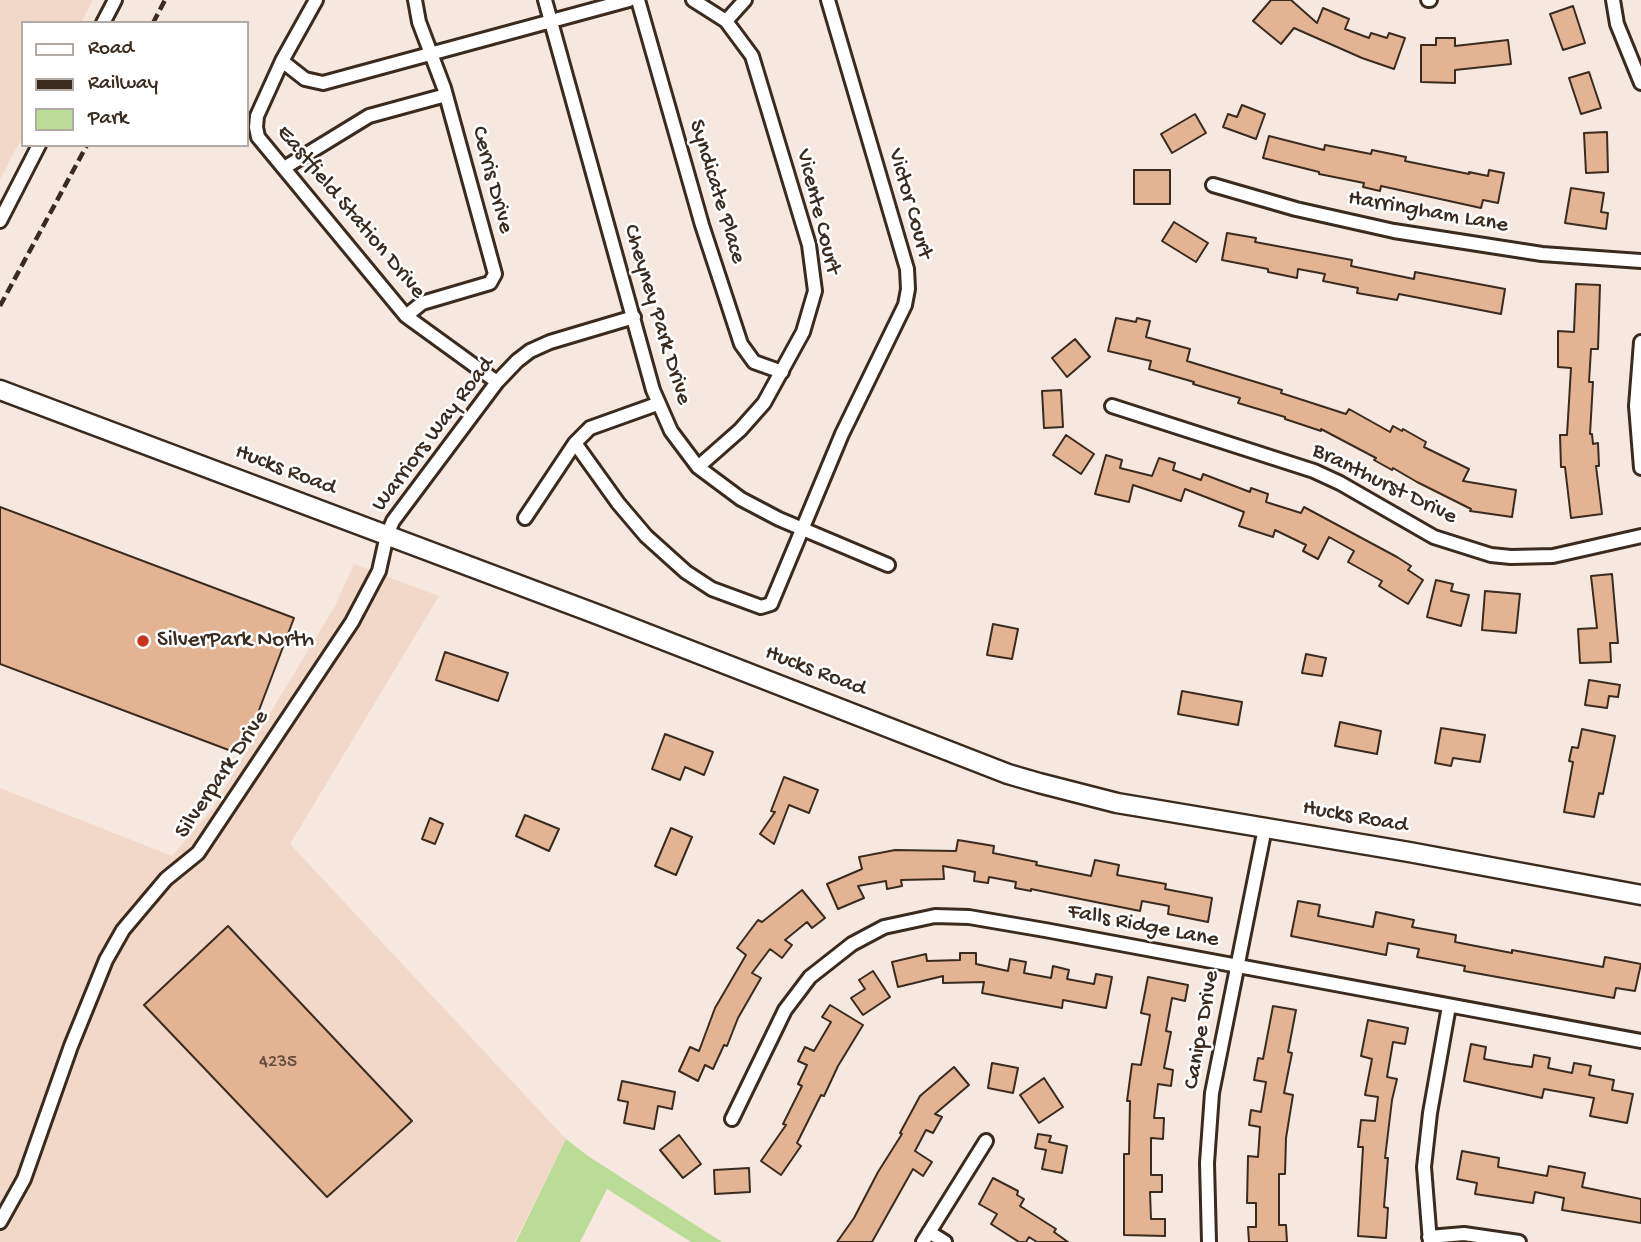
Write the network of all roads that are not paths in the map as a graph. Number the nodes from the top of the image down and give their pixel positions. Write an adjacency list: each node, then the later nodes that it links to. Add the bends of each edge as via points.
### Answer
1 (115, 0): 11 (street)
2 (316, 0): 15 (street, Eastfield Station Drive)
3 (415, 0): 14 (street, Cerris Drive)
4 (545, 0): 13 (street, Cheyney Park Drive)
5 (629, 0): 13 (street)
6 (638, 0): 26 (street, Syndicate Place, via 741,344 754,362)
7 (693, 0): 12 (street, Vicente Court)
8 (744, 0): 12 (street)
9 (828, 0): 35 (street, Victor Court, via 908,289 905,305)
10 (1613, 0): 16 (street, via 1617,24)
11 (104, 21)
12 (726, 21): 26 (street, Vicente Court, via 752,56 814,268 810,312)
13 (551, 22): 14 (street); 24 (street, Cheyney Park Drive)
14 (431, 54): 15 (street, via 323,83 305,79); 17 (street, Cerris Drive)
15 (282, 61): 19 (street, Eastfield Station Drive, via 256,127 258,137)
16 (1641, 83)
17 (446, 95): 19 (street, via 369,116); 23 (street, Cerris Drive, via 495,274 490,283 422,303)
18 (38, 147): 21 (street)
19 (284, 167): 23 (street, Eastfield Station Drive)
20 (1213, 185): 22 (street, Harringham Lane, via 1419,235 1542,254)
21 (0, 221)
22 (1641, 261)
23 (406, 316): 27 (street, Eastfield Station Drive)
24 (634, 317): 27 (street, Warriors Way Road, via 570,334 530,351); 29 (street, Cheyney Park Drive)
25 (1641, 342): 33 (street, via 1636,406)
26 (782, 372): 32 (street, Vicente Court, via 754,415)
27 (497, 382): 36 (street, Warriors Way Road)
28 (0, 390): 36 (main road, Hucks Road)
29 (657, 404): 31 (street, via 590,428); 32 (street, Cheyney Park Drive)
30 (1112, 407): 37 (street, Branthurst Drive, via 1314,471 1434,537 1472,550 1511,557 1553,556)
31 (575, 443): 34 (street); 35 (street, Victor Court, via 646,536 685,572 712,589 761,607 771,604)
32 (698, 467): 35 (street, Cheyney Park Drive, via 741,499)
33 (1641, 468)
34 (525, 518)
35 (802, 529): 38 (street, Cheyney Park Drive)
36 (387, 535): 39 (main road, Hucks Road, via 1009,774 1117,803); 46 (street, Silverpark Drive, via 379,571 352,622 198,853 166,879 122,930 71,1046 24,1179)
37 (1641, 536)
38 (888, 565)
39 (1265, 828): 40 (main road, Hucks Road); 41 (street, Canipe Drive)
40 (1641, 893)
41 (1236, 966): 42 (street, Falls Ridge Lane); 44 (street, Falls Ridge Lane, via 969,917 935,916 884,927 827,962 796,994); 50 (street, Canipe Drive, via 1212,1093 1207,1163)
42 (1449, 1006): 43 (street, Falls Ridge Lane); 48 (street, via 1424,1167)
43 (1641, 1041)
44 (732, 1119)
45 (986, 1142): 47 (street)
46 (0, 1222)
47 (926, 1237): 49 (street)
48 (1430, 1239): 51 (street, via 1464,1234)
49 (945, 1242)
50 (1209, 1242)
51 (1518, 1242)

